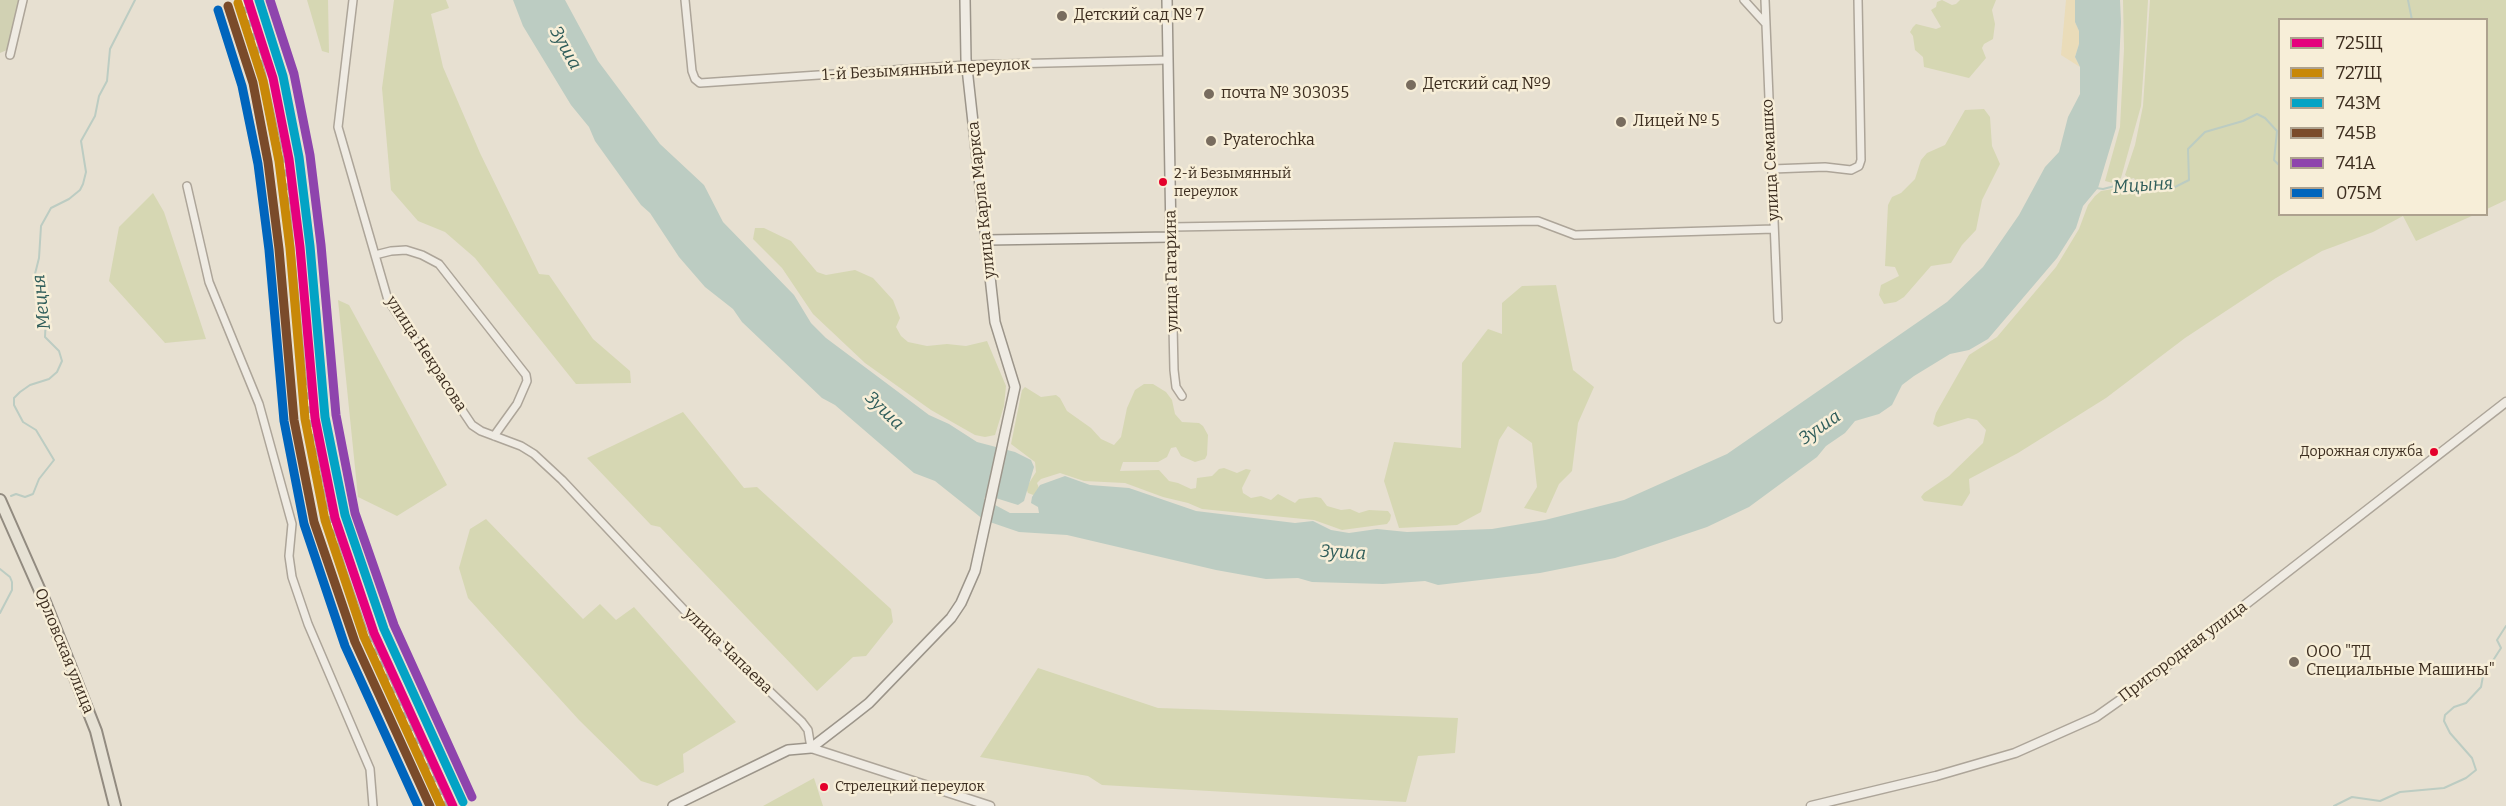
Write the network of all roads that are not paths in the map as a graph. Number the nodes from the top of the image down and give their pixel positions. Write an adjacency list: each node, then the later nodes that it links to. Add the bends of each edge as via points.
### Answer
1 (23, 0): 10 (street)
2 (353, 0): 18 (street, улица Некрасова, via 338,127)
3 (685, 0): 12 (street, 1-й Безымянный переулок, via 692,71 700,83)
4 (964, 0): 12 (main road, улица Карла Маркса)
5 (1167, 0): 11 (main road, улица Гагарина)
6 (1744, 0): 9 (street)
7 (1765, 0): 9 (street, улица Семашко)
8 (1858, 0): 13 (street, via 1859,166 1851,170 1825,166)
9 (1765, 23): 13 (street, улица Семашко)
10 (10, 56)
11 (1168, 60): 12 (street, 1-й Безымянный переулок); 16 (main road, улица Гагарина)
12 (967, 65): 17 (main road, улица Карла Маркса)
13 (1772, 169): 15 (street, улица Семашко)
14 (187, 186): 26 (street, via 209,282 259,404 292,524 292,577 370,769)
15 (1774, 229): 16 (street, via 1575,235 1539,221); 19 (street, улица Семашко)
16 (1171, 232): 17 (main road); 20 (street, улица Гагарина, via 1173,364 1176,387)
17 (987, 240): 24 (main road, улица Карла Маркса, via 995,322 1014,378 1014,398 975,571 951,618 869,703)
18 (375, 255): 22 (street, улица Некрасова, via 388,300 466,417 481,431); 22 (street, via 406,250 439,264 526,375 517,404)
19 (1778, 319)
20 (1182, 396)
21 (2506, 402): 29 (street, Пригородная улица, via 2096,717 2015,753)
22 (495, 436): 24 (street, улица Чапаева, via 534,454 562,480 687,612 802,722)
23 (0, 500): 25 (main road, Орловская улица, via 96,731)
24 (812, 748): 27 (main road, via 788,750); 28 (street)
25 (114, 806)
26 (373, 806)
27 (673, 806)
28 (990, 806)
29 (1811, 806)

